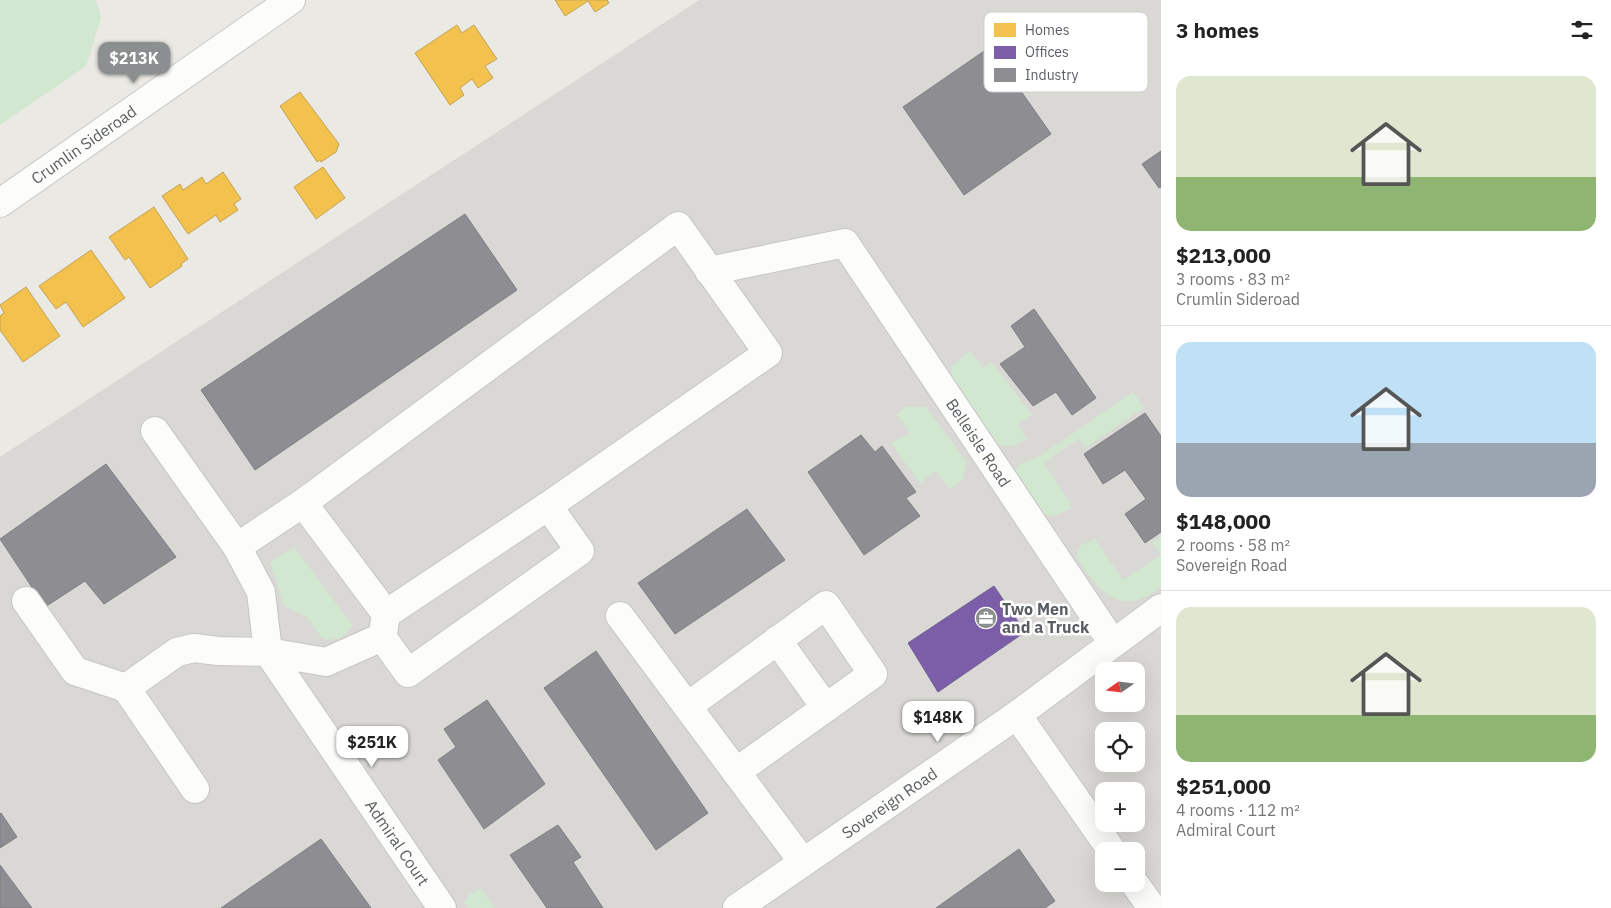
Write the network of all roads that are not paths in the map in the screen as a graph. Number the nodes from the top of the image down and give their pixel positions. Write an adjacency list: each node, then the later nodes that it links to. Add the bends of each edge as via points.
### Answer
1 (291, 0): 2 (street, Crumlin Sideroad)
2 (0, 203)
3 (709, 271): 5 (street, via 678,226); 6 (street, via 768,353); 13 (street, Belleisle Road, via 845,243)
4 (155, 431): 7 (street)
5 (303, 502): 7 (street); 11 (street)
6 (548, 506): 11 (street); 11 (street, via 580,551 408,673)
7 (237, 547): 14 (street, via 261,592)
8 (26, 600): 15 (street, via 74,671)
9 (1161, 608): 13 (street, Sovereign Road)
10 (620, 616): 16 (street)
11 (384, 625): 14 (street, via 326,662)
12 (777, 640): 16 (street); 17 (street); 17 (street, via 826,605 873,674)
13 (1112, 642): 18 (street, Sovereign Road)
14 (268, 652): 15 (street, via 218,652 194,648 177,652); 24 (street, Admiral Court)
15 (126, 688): 20 (street)
16 (688, 706): 19 (street)
17 (826, 708): 19 (street)
18 (1016, 714): 21 (street); 22 (street, Sovereign Road)
19 (736, 772): 22 (street)
20 (195, 789)
21 (1106, 842)
22 (803, 862): 25 (street, Sovereign Road)
23 (1141, 892): 26 (street)
24 (442, 908)
25 (737, 908)
26 (1152, 908)

